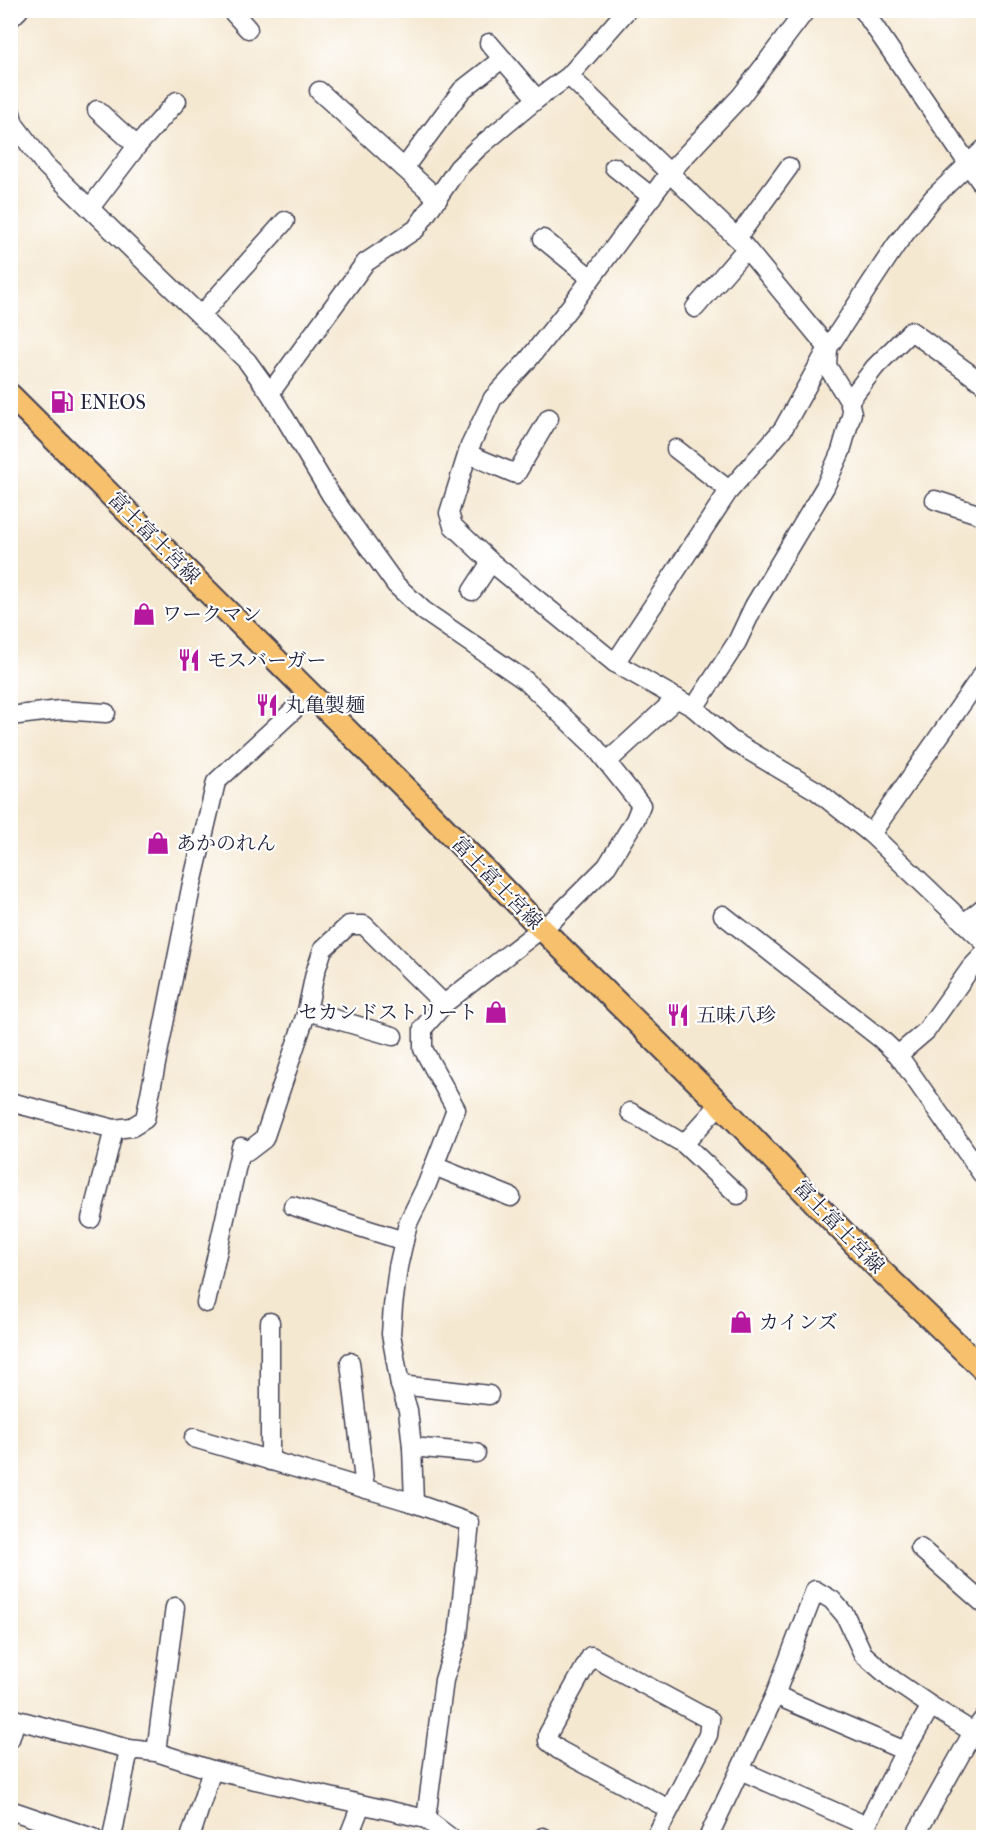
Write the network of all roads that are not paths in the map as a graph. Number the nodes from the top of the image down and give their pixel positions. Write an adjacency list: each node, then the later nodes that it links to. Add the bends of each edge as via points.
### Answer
1 (20, 10): 6 (street)
2 (231, 10): 7 (street)
3 (627, 10): 10 (street)
4 (806, 10): 22 (street, via 741,96)
5 (863, 10): 18 (street)
6 (10, 20)
7 (248, 29)
8 (489, 43): 9 (street)
9 (502, 59): 12 (street); 21 (street, via 462,90)
10 (569, 76): 12 (street); 22 (street)
11 (319, 91): 21 (street)
12 (537, 99): 25 (street, via 458,168)
13 (177, 101): 16 (street)
14 (97, 110): 16 (street)
15 (12, 121): 26 (street, via 45,165)
16 (137, 147): 26 (street)
17 (984, 149): 18 (street)
18 (968, 166): 23 (street); 33 (street, via 933,198 896,245)
19 (614, 167): 24 (street)
20 (789, 167): 29 (street)
21 (404, 168): 25 (street)
22 (670, 172): 24 (street); 29 (street)
23 (984, 187)
24 (652, 197): 30 (street)
25 (438, 199): 35 (street, via 416,230 365,263)
26 (90, 208): 32 (street)
27 (285, 221): 32 (street)
28 (543, 239): 30 (street)
29 (741, 244): 31 (street); 33 (street)
30 (591, 278): 40 (street, via 528,360 493,398)
31 (695, 308)
32 (201, 315): 35 (street, via 248,361)
33 (828, 348): 37 (street, via 827,366); 41 (street, via 783,429)
34 (984, 384): 37 (street, via 911,331 875,367)
35 (270, 393): 53 (street, via 331,495 396,585 424,611 526,681)
36 (10, 395): 48 (main road, 富士富士宮線)
37 (849, 401): 50 (street, via 852,413 825,487 737,642)
38 (549, 418): 40 (street, via 516,474)
39 (676, 448): 41 (street)
40 (468, 454): 44 (street, via 448,513 453,526)
41 (729, 490): 46 (street)
42 (934, 500): 43 (street)
43 (984, 516)
44 (491, 562): 45 (street); 46 (street)
45 (472, 591)
46 (615, 663): 49 (street)
47 (984, 672): 54 (street)
48 (311, 694): 58 (main road, 富士富士宮線); 68 (street, via 216,782 145,1119)
49 (677, 698): 50 (street); 53 (street)
50 (694, 708): 54 (street, via 731,740 817,792)
51 (106, 712): 52 (street, via 60,710)
52 (10, 716)
53 (607, 762): 58 (street, via 641,805 606,866)
54 (871, 834): 57 (street)
55 (984, 907): 57 (street)
56 (723, 915): 64 (street)
57 (964, 924): 59 (street)
58 (541, 928): 61 (street); 66 (main road, 富士富士宮線)
59 (984, 942)
60 (984, 954): 64 (street, via 926,1031)
61 (444, 1004): 62 (street, via 364,925 349,925 323,949); 70 (street, via 423,1028 423,1050 456,1108)
62 (307, 1011): 63 (street); 77 (street, via 264,1139 247,1152 241,1148)
63 (393, 1036)
64 (898, 1055): 71 (street)
65 (10, 1102): 68 (street)
66 (720, 1104): 69 (street); 80 (main road, 富士富士宮線, via 877,1267)
67 (630, 1112): 69 (street)
68 (114, 1129): 75 (street)
69 (684, 1144): 72 (street)
70 (434, 1166): 73 (street); 76 (street)
71 (984, 1178)
72 (738, 1195)
73 (511, 1197)
74 (292, 1206): 76 (street)
75 (91, 1218)
76 (404, 1240): 81 (street, via 391,1334)
77 (206, 1303)
78 (270, 1322): 86 (street)
79 (350, 1362): 87 (street)
80 (984, 1370)
81 (400, 1384): 82 (street); 84 (street)
82 (489, 1395)
83 (194, 1438): 86 (street)
84 (412, 1447): 85 (street); 88 (street)
85 (476, 1453)
86 (270, 1461): 87 (street)
87 (365, 1489): 88 (street)
88 (414, 1503): 105 (street, via 470,1523 458,1636 444,1680)
89 (920, 1548): 90 (street)
90 (984, 1604)
91 (175, 1607): 99 (street)
92 (775, 1695): 93 (street, via 815,1590 832,1600 845,1615 863,1654); 98 (street); 101 (street)
93 (931, 1706): 95 (street); 98 (street)
94 (13, 1719): 96 (street); 97 (street)
95 (978, 1725): 114 (street)
96 (10, 1739)
97 (129, 1749): 99 (street); 108 (street)
98 (905, 1751): 106 (street)
99 (156, 1752): 100 (street)
100 (212, 1770): 102 (street); 109 (street)
101 (740, 1770): 106 (street); 113 (street)
102 (361, 1805): 105 (street); 110 (street)
103 (669, 1809): 103 (street, via 548,1741 548,1734 591,1656 710,1720 708,1734); 112 (street)
104 (10, 1810): 107 (street)
105 (426, 1819): 111 (street)
106 (863, 1832)
107 (93, 1838)
108 (112, 1838)
109 (190, 1838)
110 (348, 1838)
111 (451, 1838)
112 (655, 1838)
113 (708, 1838)
114 (914, 1838)

